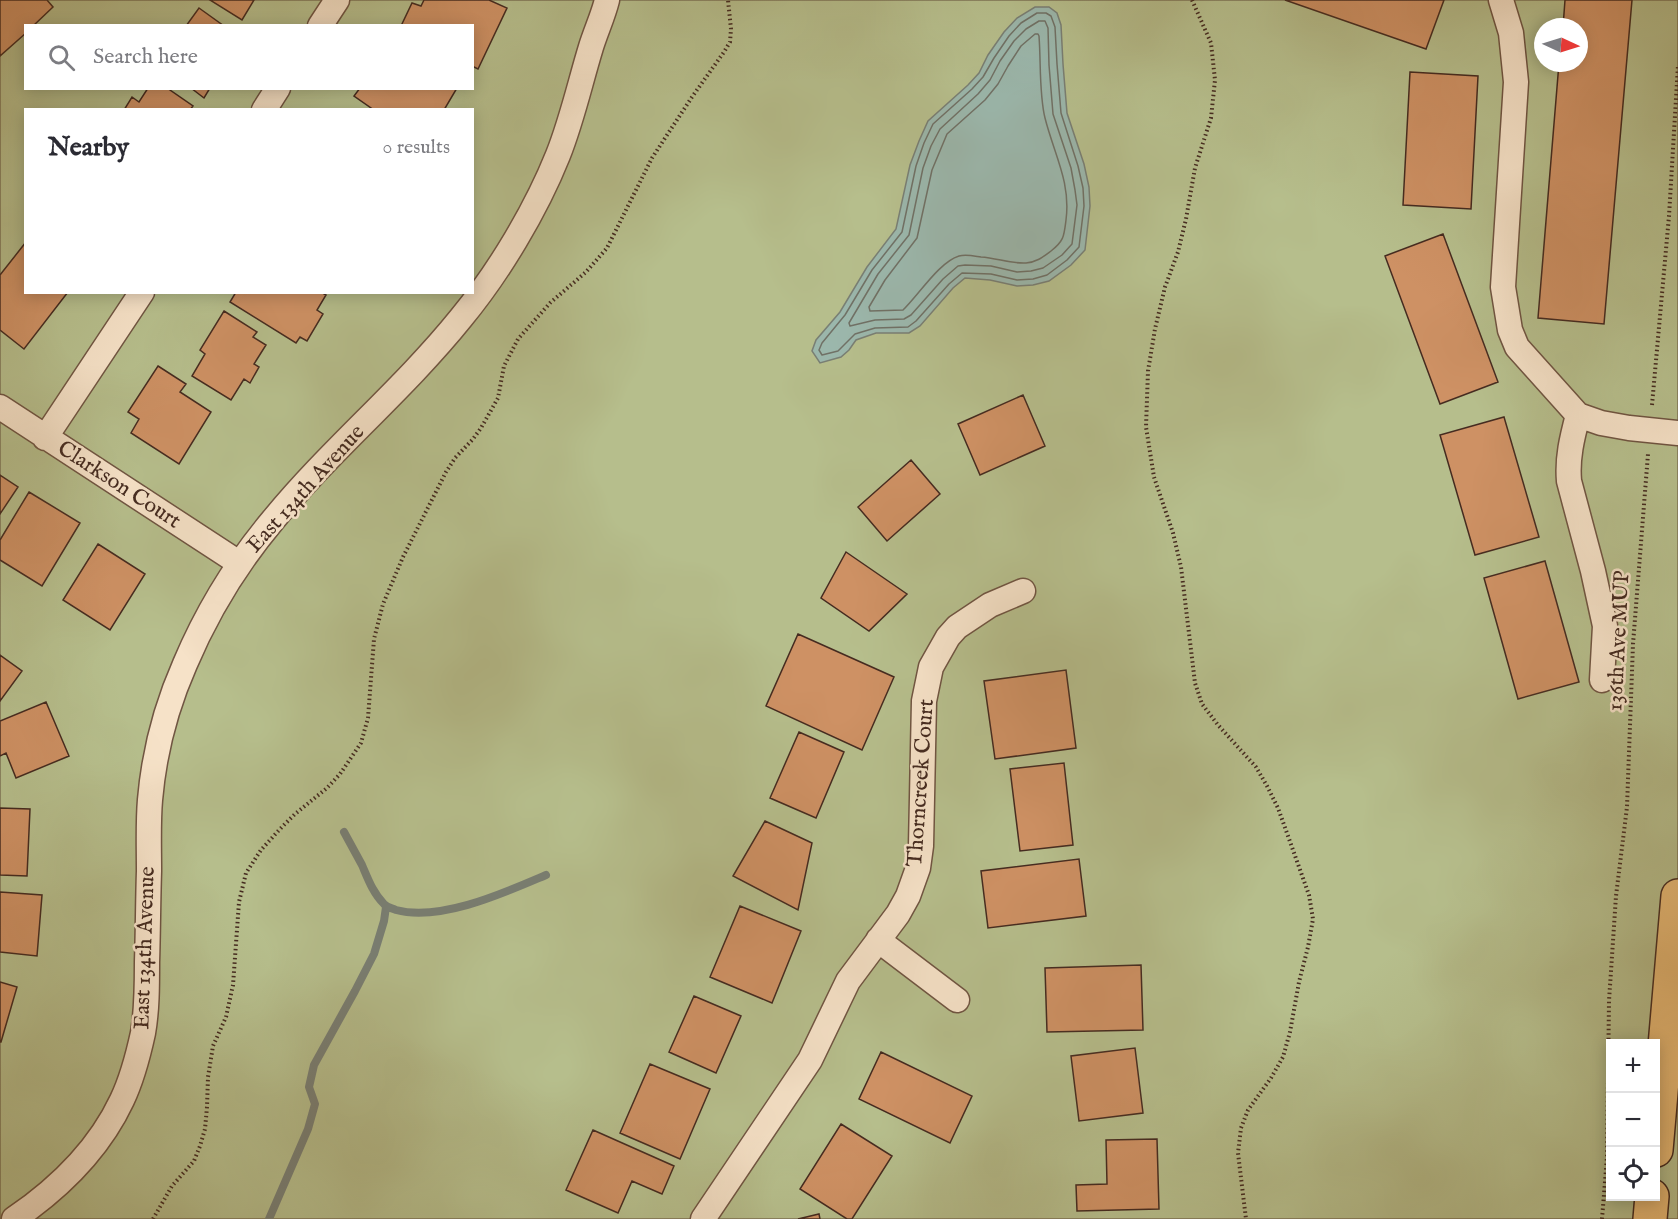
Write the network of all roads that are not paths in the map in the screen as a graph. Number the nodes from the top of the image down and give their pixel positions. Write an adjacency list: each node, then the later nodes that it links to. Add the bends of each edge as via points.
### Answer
1 (337, 0): 5 (street)
2 (588, 0): 6 (street, East 134th Avenue)
3 (607, 0): 6 (street, East 134th Avenue)
4 (1501, 0): 11 (street, via 1511,33 1516,82 1504,256 1505,307 1517,347)
5 (321, 24)
6 (591, 47): 14 (street, East 134th Avenue, via 558,155 534,208 486,286 379,409 272,520)
7 (277, 90): 8 (street)
8 (265, 108)
9 (141, 294): 13 (street)
10 (0, 407): 13 (street, Clarkson Court)
11 (1578, 415): 12 (street, via 1613,425); 16 (street, via 1568,470 1605,626)
12 (1678, 433)
13 (45, 438): 14 (street, Clarkson Court)
14 (239, 563): 22 (street, East 134th Avenue, via 185,662 160,735 150,802 147,994 131,1080 92,1149 58,1185)
15 (1023, 591): 18 (street, Thorncreek Court, via 990,605 957,627 931,667 924,701 918,868 898,914)
16 (1602, 680)
17 (1678, 896): 20 (main road)
18 (878, 940): 19 (street); 23 (street, Thorncreek Court, via 848,981 810,1060)
19 (957, 999)
20 (1656, 1147)
21 (1652, 1201): 24 (main road)
22 (14, 1219)
23 (703, 1219)
24 (1650, 1219)

